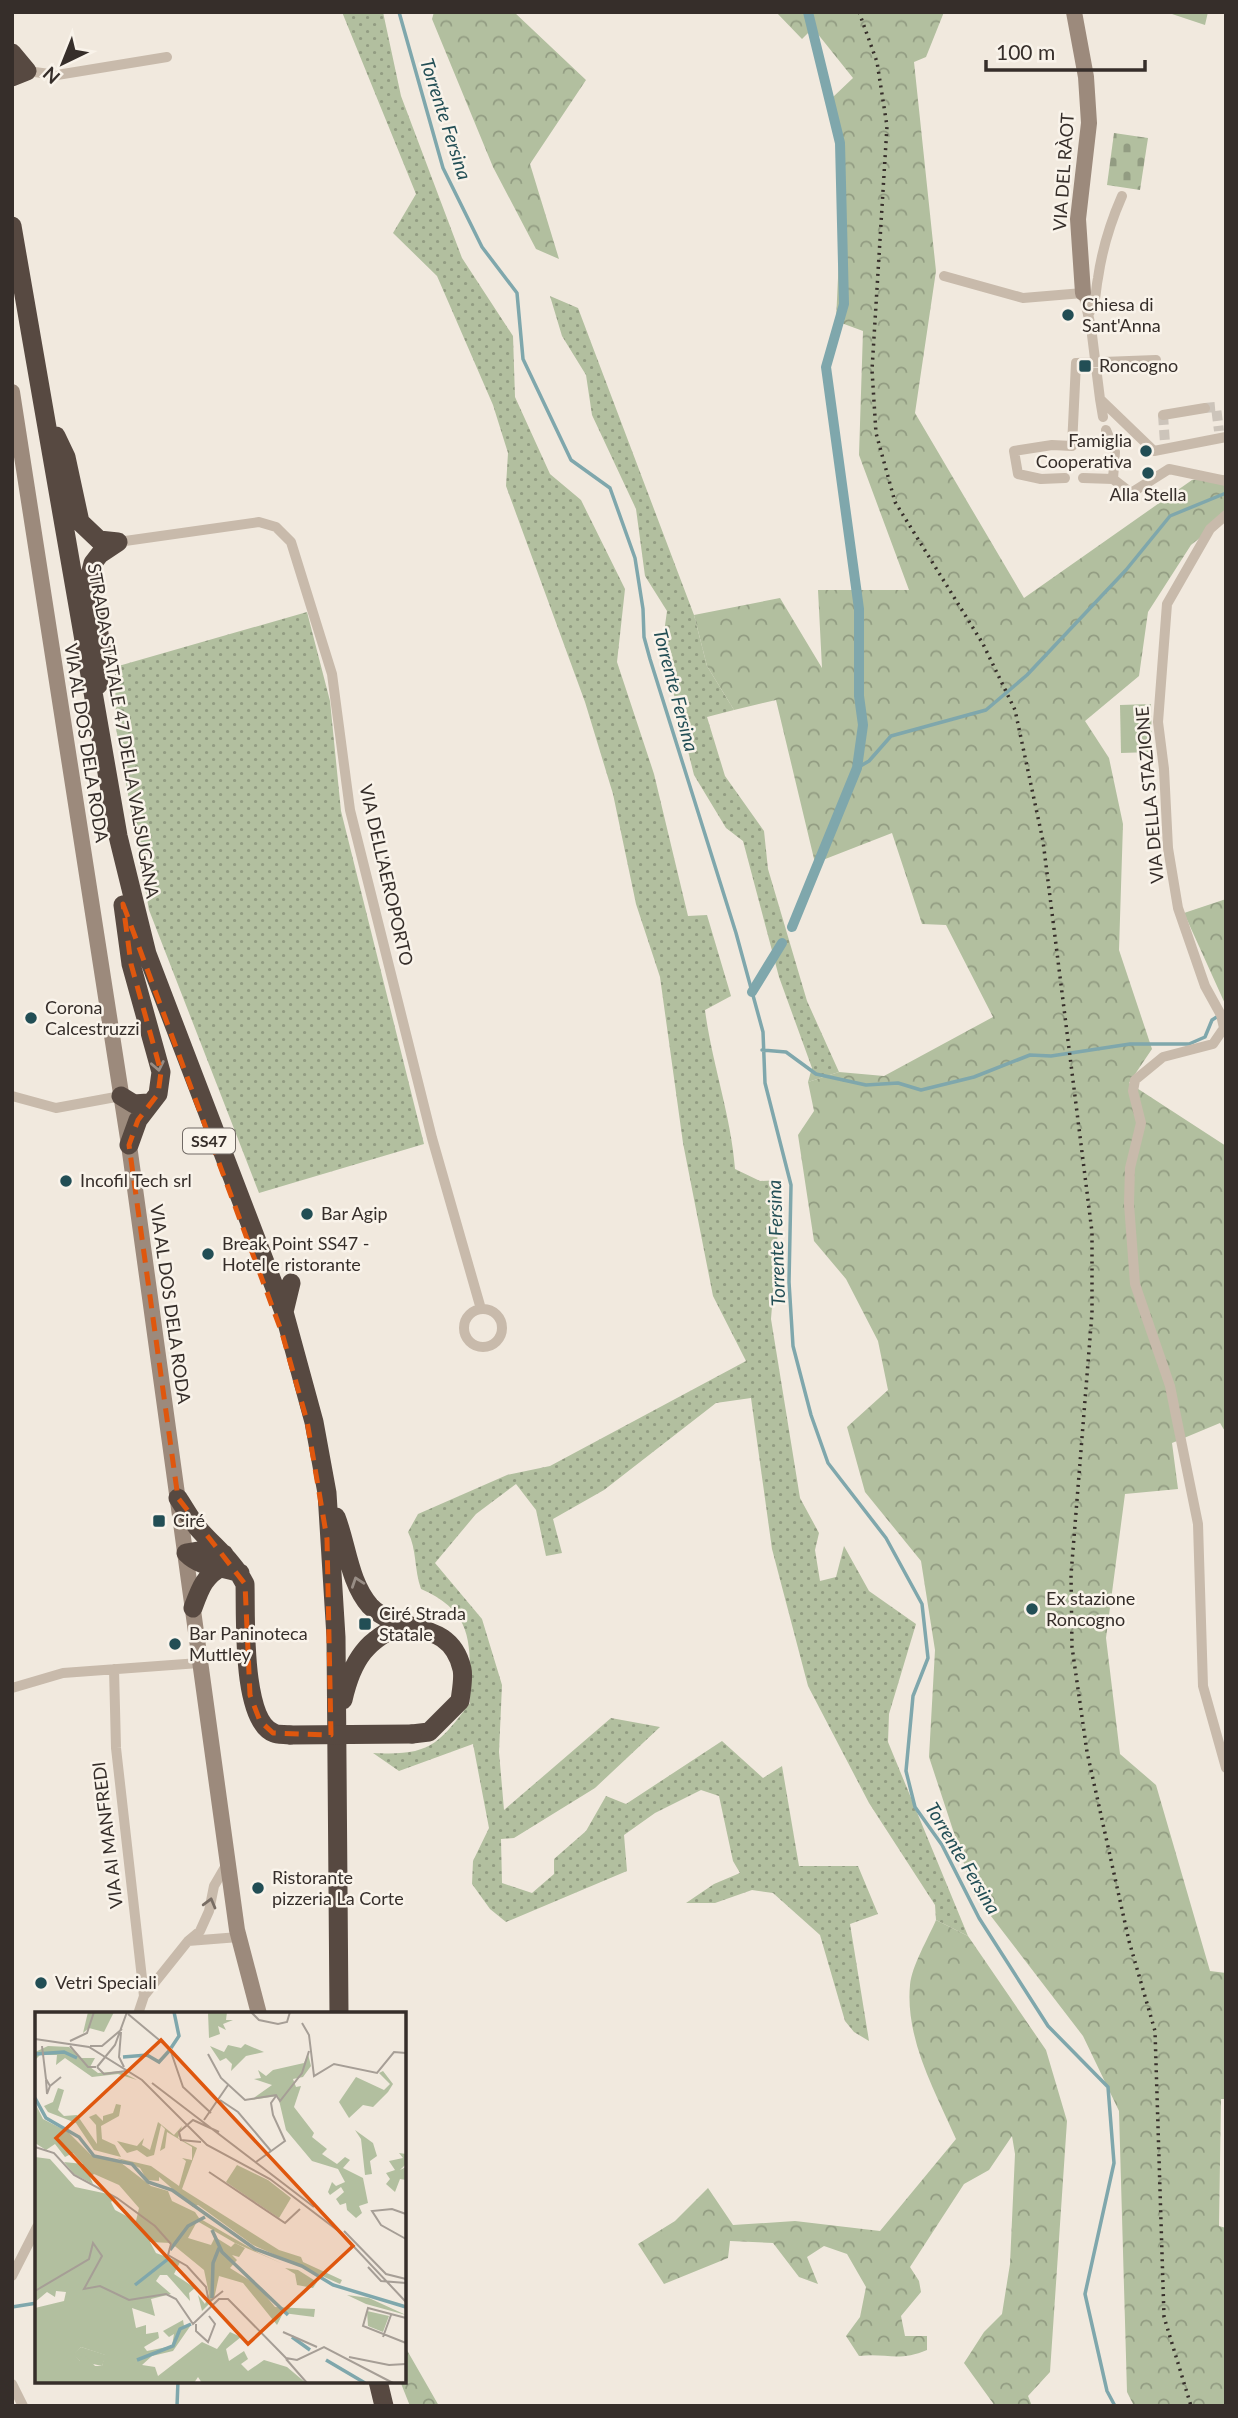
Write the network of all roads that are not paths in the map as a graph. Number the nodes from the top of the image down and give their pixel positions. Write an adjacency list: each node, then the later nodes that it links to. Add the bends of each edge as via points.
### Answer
1 (1074, 12): 9 (main road, VIA DEL RÀOT, via 1089,123 1078,219)
2 (12, 53): 4 (highway)
3 (167, 57): 4 (street, via 57,75)
4 (20, 74)
5 (1122, 196): 10 (street, via 1113,215 1095,306)
6 (12, 226): 15 (highway, STRADA STATALE 47 DELLA VALSUGANA / SS47)
7 (12, 275): 30 (highway, STRADA STATALE 47 DELLA VALSUGANA / SS47)
8 (944, 276): 9 (street, via 1023,298)
9 (1083, 293): 10 (street)
10 (1088, 315): 12 (street)
11 (1156, 359): 12 (street)
12 (1093, 362): 14 (street); 23 (street, via 1076,363 1072,446 1014,451 1018,474)
13 (12, 392): 32 (main road, VIA AL DOS DELA RODA)
14 (1100, 399): 18 (street); 21 (street, via 1154,451)
15 (44, 408): 28 (highway, via 66,457 80,522 99,540); 29 (highway, STRADA STATALE 47 DELLA VALSUGANA / SS47)
16 (1205, 408): 17 (street)
17 (1163, 415)
18 (1103, 417)
19 (1106, 430): 25 (street, via 1115,452)
20 (1222, 436): 21 (street)
21 (1166, 446): 22 (street)
22 (1169, 469): 25 (street, via 1131,492); 26 (street)
23 (1065, 478)
24 (1083, 478): 25 (street)
25 (1113, 479)
26 (1226, 481)
27 (1226, 515): 50 (street, VIA DELLA STAZIONE, via 1210,529 1167,604 1158,722 1168,848 1178,908 1224,1028 1213,1044 1163,1057 1135,1080 1133,1091 1141,1123 1130,1168 1129,1204 1135,1284 1170,1386 1198,1524 1203,1686)
28 (118, 542): 29 (highway, via 100,554 90,575 102,653); 38 (street, VIA DELL'AEROPORTO, via 260,522 276,527 291,542 332,674 350,810 432,1138)
29 (95, 707): 35 (highway, STRADA STATALE 47 DELLA VALSUGANA / SS47, via 118,836 147,954)
30 (123, 904): 33 (highway, one-way to 33, via 131,964 161,1072 158,1094); 57 (highway, STRADA STATALE 47 DELLA VALSUGANA / SS47, via 282,1333 321,1493 329,1637)
31 (12, 1096): 32 (street, via 56,1108)
32 (121, 1096): 33 (highway, via 134,1104); 34 (main road, VIA AL DOS DELA RODA)
33 (148, 1103): 34 (highway)
34 (129, 1146): 41 (main road, VIA AL DOS DELA RODA)
35 (240, 1198): 36 (highway); 39 (highway, STRADA STATALE 47 DELLA VALSUGANA / SS47)
36 (262, 1210)
37 (291, 1283): 39 (highway)
38 (481, 1309)
39 (284, 1312): 40 (highway, STRADA STATALE 47 DELLA VALSUGANA / SS47, via 314,1422)
40 (327, 1493): 45 (highway, one-way to 40, via 372,1608 357,1588); 49 (highway, STRADA STATALE 47 DELLA VALSUGANA / SS47)
41 (178, 1498): 42 (main road, VIA AL DOS DELA RODA); 43 (highway)
42 (186, 1553): 43 (highway, via 195,1563 208,1567); 44 (main road, VIA AL DOS DELA RODA)
43 (230, 1565): 44 (highway, via 210,1573); 45 (highway, bridge, via 245,1584 250,1695 260,1721 273,1733 429,1732 460,1702 462,1670 447,1640 426,1628)
44 (193, 1608): 46 (main road, VIA AL DOS DELA RODA)
45 (405, 1625): 49 (highway, via 383,1632 365,1648 348,1680)
46 (199, 1663): 47 (street); 51 (main road, VIA AL DOS DELA RODA)
47 (114, 1670): 48 (street, via 63,1673); 54 (street, VIA AI MANFREDI, via 116,1748)
48 (12, 1688)
49 (338, 1721): 58 (highway, STRADA STATALE 47 DELLA VALSUGANA / SS47)
50 (1226, 1768)
51 (228, 1862): 52 (main road, VIA AL DOS DELA RODA); 53 (street, VIA AI MANFREDI, one-way to 51, via 200,1931)
52 (239, 1937): 53 (street); 56 (main road, VIA AL DOS DELA RODA)
53 (188, 1941): 54 (street, VIA AI MANFREDI)
54 (144, 1996): 55 (street, VIA AI MANFREDI)
55 (139, 2012)
56 (258, 2012)
57 (330, 2012)
58 (339, 2012)
59 (35, 2231): 60 (street)
60 (12, 2276)
61 (374, 2383): 64 (highway); 65 (highway)
62 (12, 2384): 63 (street)
63 (23, 2406)
64 (372, 2406)
65 (387, 2406)

